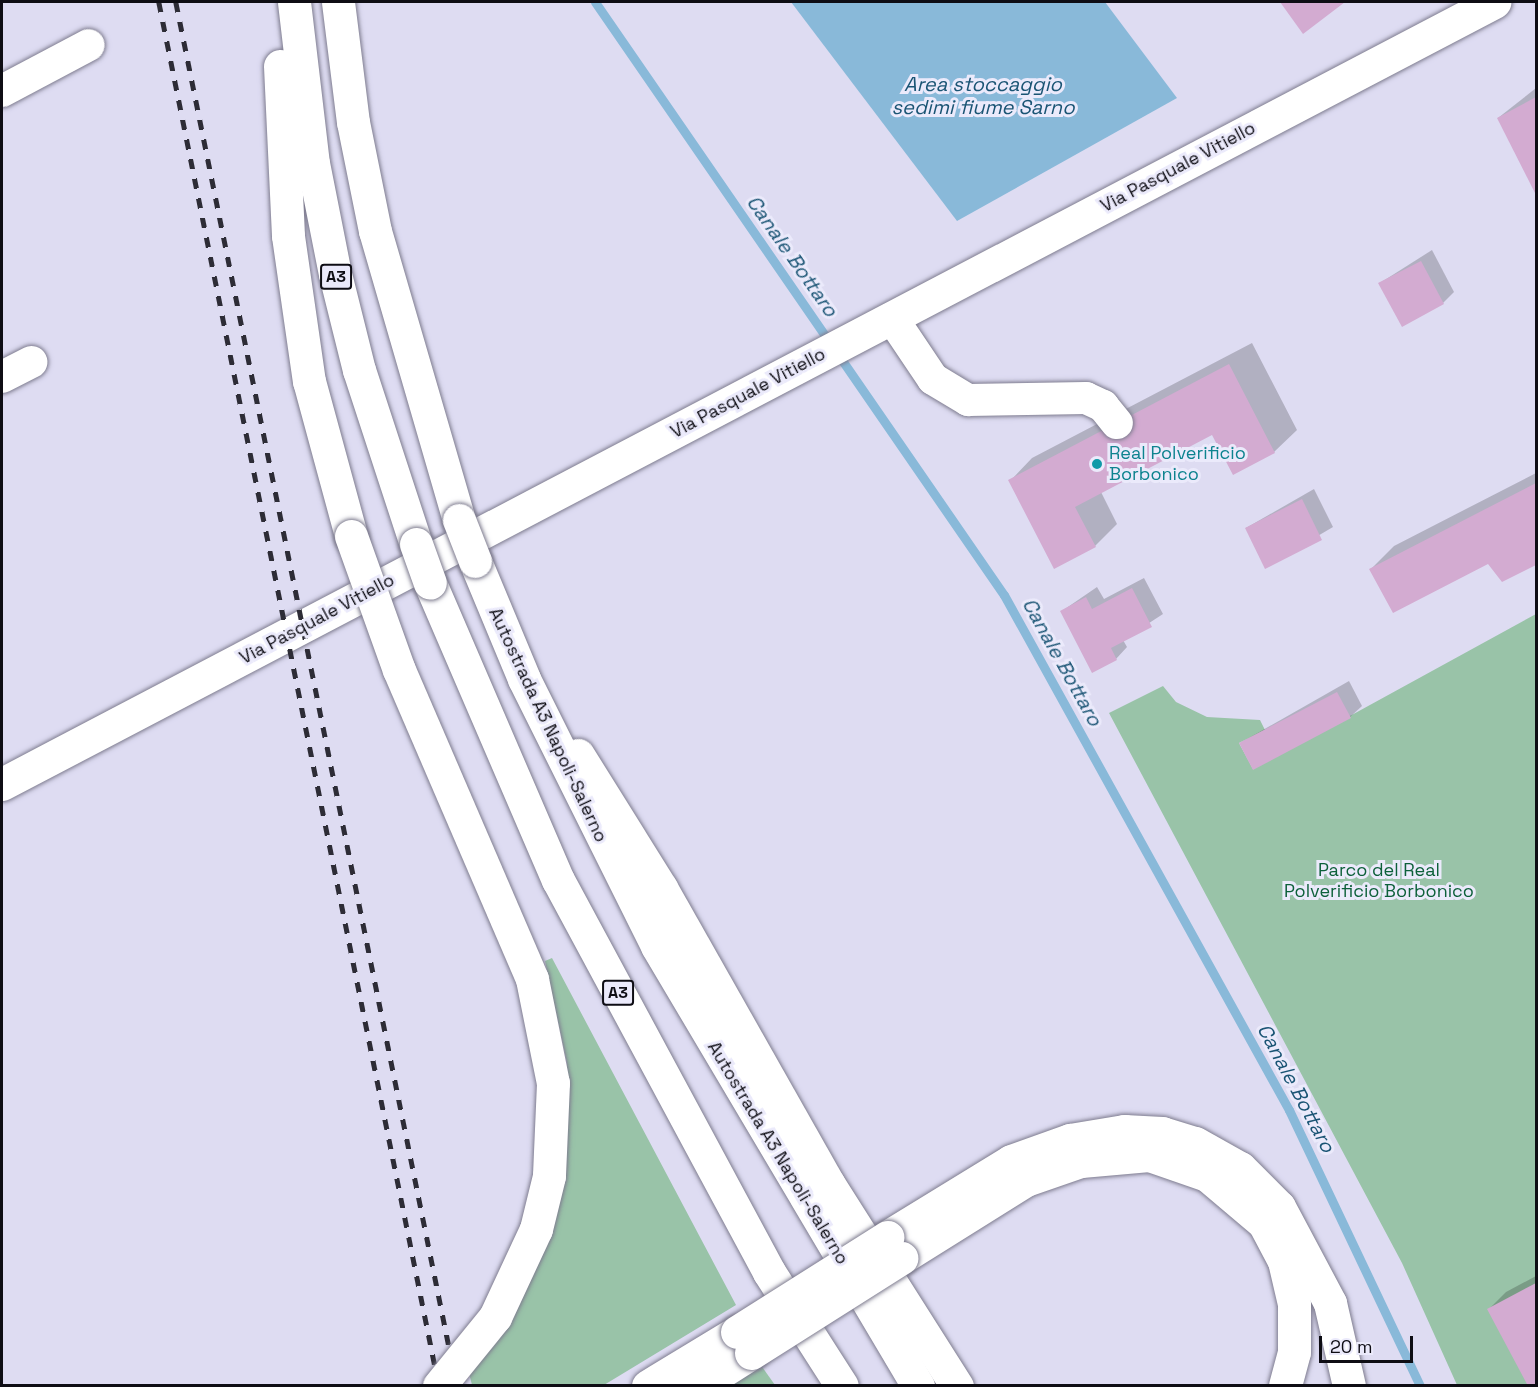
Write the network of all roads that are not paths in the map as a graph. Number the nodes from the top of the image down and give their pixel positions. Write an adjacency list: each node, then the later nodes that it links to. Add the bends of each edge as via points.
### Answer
1 (283, 2): 15 (main road, bridge, via 280,68 288,236 309,381 351,536 399,670 532,979 554,1083 549,1176 536,1229 495,1317)
2 (294, 2): 18 (main road, A3, bridge, via 313,163 335,274 359,370 430,583 558,880 770,1272)
3 (338, 2): 11 (main road, Autostrada A3 Napoli-Salerno, bridge, via 353,122 375,231 459,520)
4 (1494, 2): 7 (main road, Via Pasquale Vitiello)
5 (88, 45): 6 (street)
6 (2, 90)
7 (892, 318): 10 (street, via 933,378 968,399 1086,398 1103,406); 12 (main road, Via Pasquale Vitiello)
8 (31, 362): 9 (street)
9 (2, 377)
10 (1117, 423)
11 (524, 679): 19 (main road, Autostrada A3 Napoli-Salerno, via 657,946); 20 (main road, via 605,793 828,1183)
12 (2, 784)
13 (894, 1247): 14 (main road, bridge); 21 (main road, via 1026,1180 1081,1161 1149,1155 1207,1176 1264,1223 1284,1261 1294,1304 1294,1352); 22 (main road, via 1011,1161 1070,1140 1124,1131 1162,1133 1195,1143 1240,1168 1279,1207 1330,1303)
14 (744, 1343): 16 (main road); 17 (main road)
15 (439, 1386)
16 (648, 1386)
17 (699, 1386)
18 (842, 1386)
19 (918, 1386)
20 (957, 1386)
21 (1285, 1386)
22 (1349, 1386)

